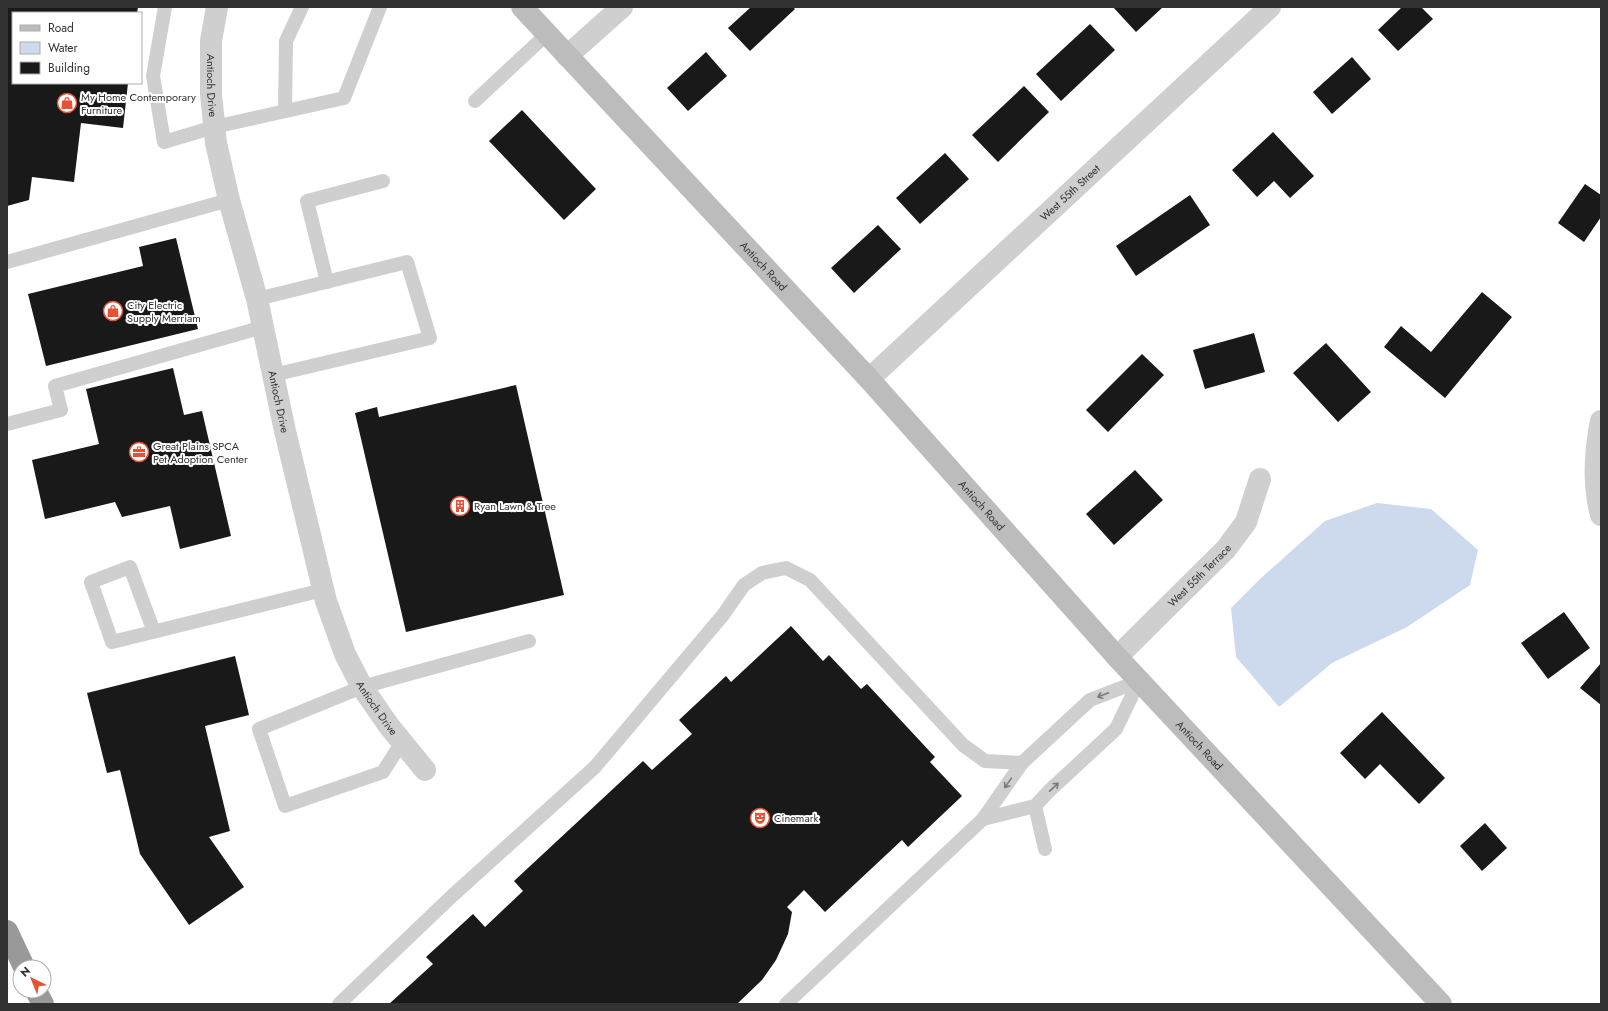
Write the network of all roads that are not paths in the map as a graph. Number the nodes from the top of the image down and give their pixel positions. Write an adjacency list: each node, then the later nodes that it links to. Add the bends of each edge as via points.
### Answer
1 (165, 7): 12 (lane, via 153,76 164,142)
2 (217, 7): 12 (street, Antioch Drive, via 211,41)
3 (302, 7): 11 (lane, via 286,41)
4 (380, 7): 11 (lane, via 344,98)
5 (522, 7): 8 (main road, Antioch Road)
6 (622, 7): 9 (street)
7 (1270, 7): 20 (street, West 55th Street)
8 (547, 34): 9 (main road, Antioch Road); 10 (lane)
9 (567, 56): 20 (main road, Antioch Road)
10 (475, 101)
11 (285, 111): 12 (lane)
12 (214, 127): 14 (street, Antioch Drive)
13 (383, 181): 16 (lane, via 307,201)
14 (229, 200): 15 (lane); 17 (street, Antioch Drive)
15 (7, 262)
16 (327, 282): 17 (lane); 19 (lane, via 407,262 430,338)
17 (257, 300): 18 (street, Antioch Drive)
18 (263, 327): 19 (street, Antioch Drive); 22 (lane, via 55,386 61,410)
19 (273, 375): 25 (street, Antioch Drive)
20 (869, 379): 28 (main road, Antioch Road)
21 (1601, 421): 24 (street, via 1597,445 1596,487)
22 (7, 424)
23 (1260, 479): 28 (street, West 55th Terrace, via 1246,522 1226,549)
24 (1601, 515)
25 (323, 590): 26 (lane); 30 (street, Antioch Drive, via 345,654)
26 (154, 632): 26 (lane, via 112,642 91,582 130,567)
27 (529, 641): 30 (lane)
28 (1117, 657): 29 (main road, Antioch Road)
29 (1139, 681): 32 (lane, one-way to 32, via 1090,700); 34 (lane, one-way to 29, via 1116,729); 41 (main road, Antioch Road)
30 (362, 687): 31 (street, Antioch Drive); 31 (lane, via 259,729 285,806 383,772)
31 (402, 742): 33 (street, Antioch Drive)
32 (1022, 763): 35 (lane, one-way to 35); 39 (lane, via 985,761 963,745 810,580 786,568 762,573 744,585 723,615 595,767 452,896)
33 (425, 770)
34 (1035, 806): 35 (lane); 36 (lane)
35 (983, 819): 40 (lane)
36 (1045, 849)
37 (7, 931): 38 (highway)
38 (20, 959)
39 (339, 1004)
40 (786, 1004)
41 (1441, 1004)

